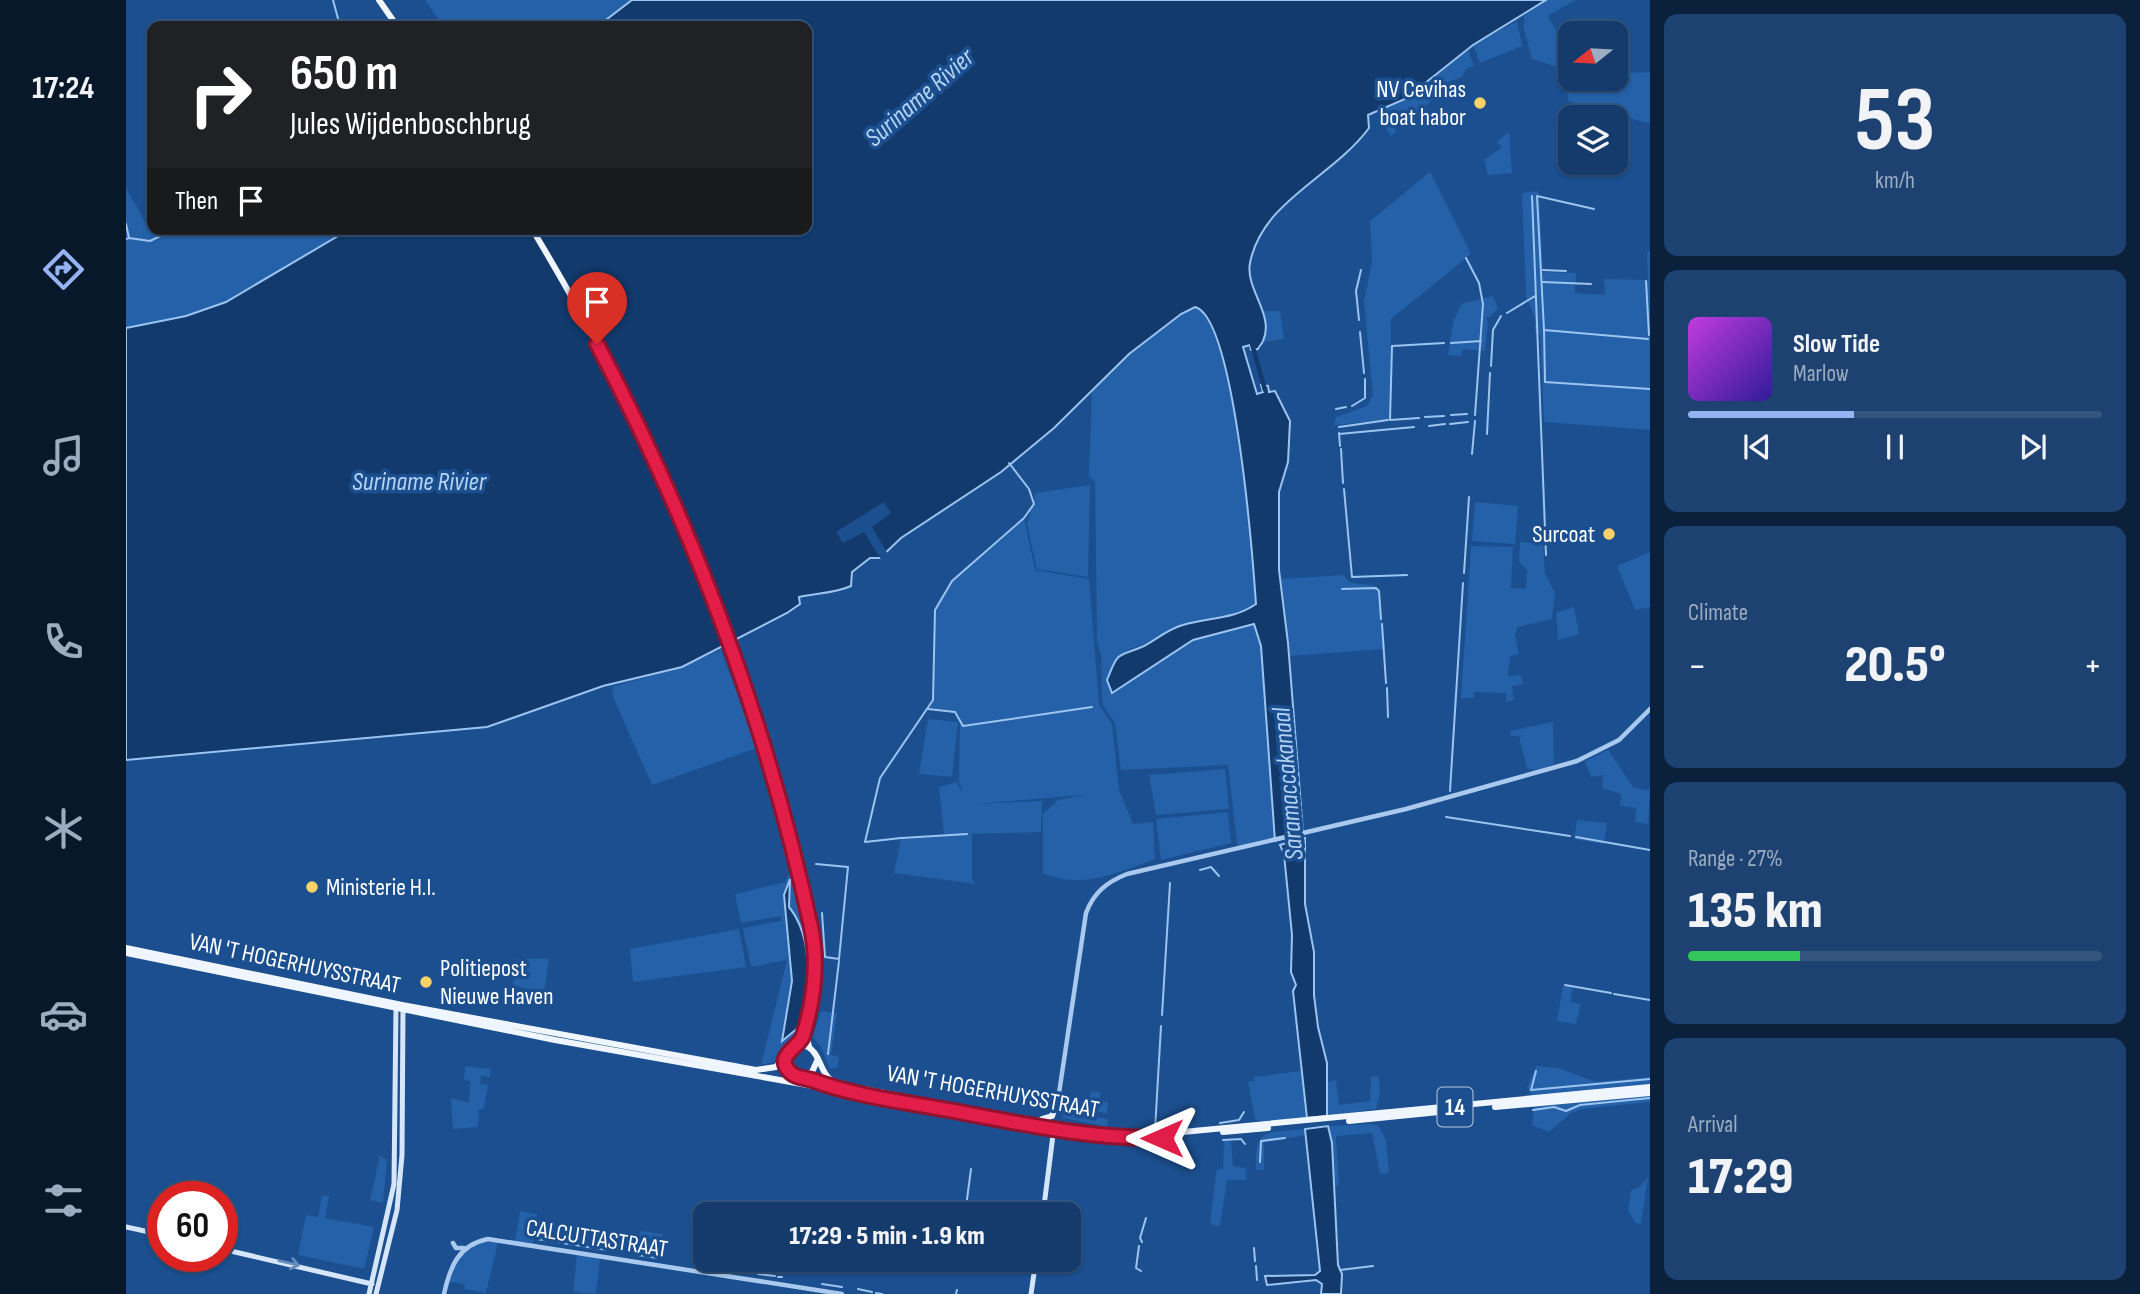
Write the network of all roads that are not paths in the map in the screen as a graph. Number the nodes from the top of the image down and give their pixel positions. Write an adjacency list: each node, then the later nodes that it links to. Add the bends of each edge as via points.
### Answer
1 (379, 0): 2 (main road)
2 (394, 21)
3 (535, 235): 6 (main road, via 613,374 688,537 756,720 805,900 816,962)
4 (1650, 709): 17 (street, via 1619,740 1595,754 1406,809 1127,874 1105,885 1090,900 1083,926)
5 (126, 950): 7 (main road, VAN 'T HOGERHUYSSTRAAT)
6 (811, 1005): 8 (main road); 9 (main road)
7 (400, 1008): 10 (main road, VAN 'T HOGERHUYSSTRAAT, via 757,1070 776,1067); 12 (main road); 13 (main road, VAN 'T HOGERHUYSSTRAAT)
8 (800, 1044): 9 (main road); 10 (main road, via 791,1048)
9 (809, 1046): 11 (main road)
10 (785, 1059): 14 (main road)
11 (817, 1059): 14 (main road, via 812,1072); 18 (main road, VAN 'T HOGERHUYSSTRAAT / 14, via 829,1080 838,1084)
12 (400, 1062): 27 (main road, via 394,1184); 28 (main road, via 397,1210)
13 (750, 1074): 14 (main road, VAN 'T HOGERHUYSSTRAAT); 15 (main road, VAN 'T HOGERHUYSSTRAAT)
14 (797, 1076): 15 (main road, VAN 'T HOGERHUYSSTRAAT / 14)
15 (834, 1089): 19 (main road, VAN 'T HOGERHUYSSTRAAT / 14)
16 (1650, 1090): 19 (main road, VAN 'T HOGERHUYSSTRAAT / 14, via 1162,1138 1100,1136)
17 (1058, 1099): 18 (main road, via 1049,1118); 19 (street)
18 (1023, 1118): 19 (main road, VAN 'T HOGERHUYSSTRAAT / 14)
19 (1054, 1126): 20 (main road)
20 (1044, 1202)
21 (126, 1227): 22 (main road)
22 (147, 1232)
23 (453, 1243): 24 (street, via 459,1249)
24 (466, 1247): 30 (street, via 447,1276); 31 (street, CALCUTTASTRAAT, via 499,1240)
25 (238, 1252): 27 (main road, one-way to 27)
26 (1034, 1272): 32 (main road)
27 (371, 1284): 28 (main road); 29 (main road)
28 (376, 1292)
29 (369, 1294)
30 (444, 1294)
31 (842, 1294)
32 (1031, 1294)

